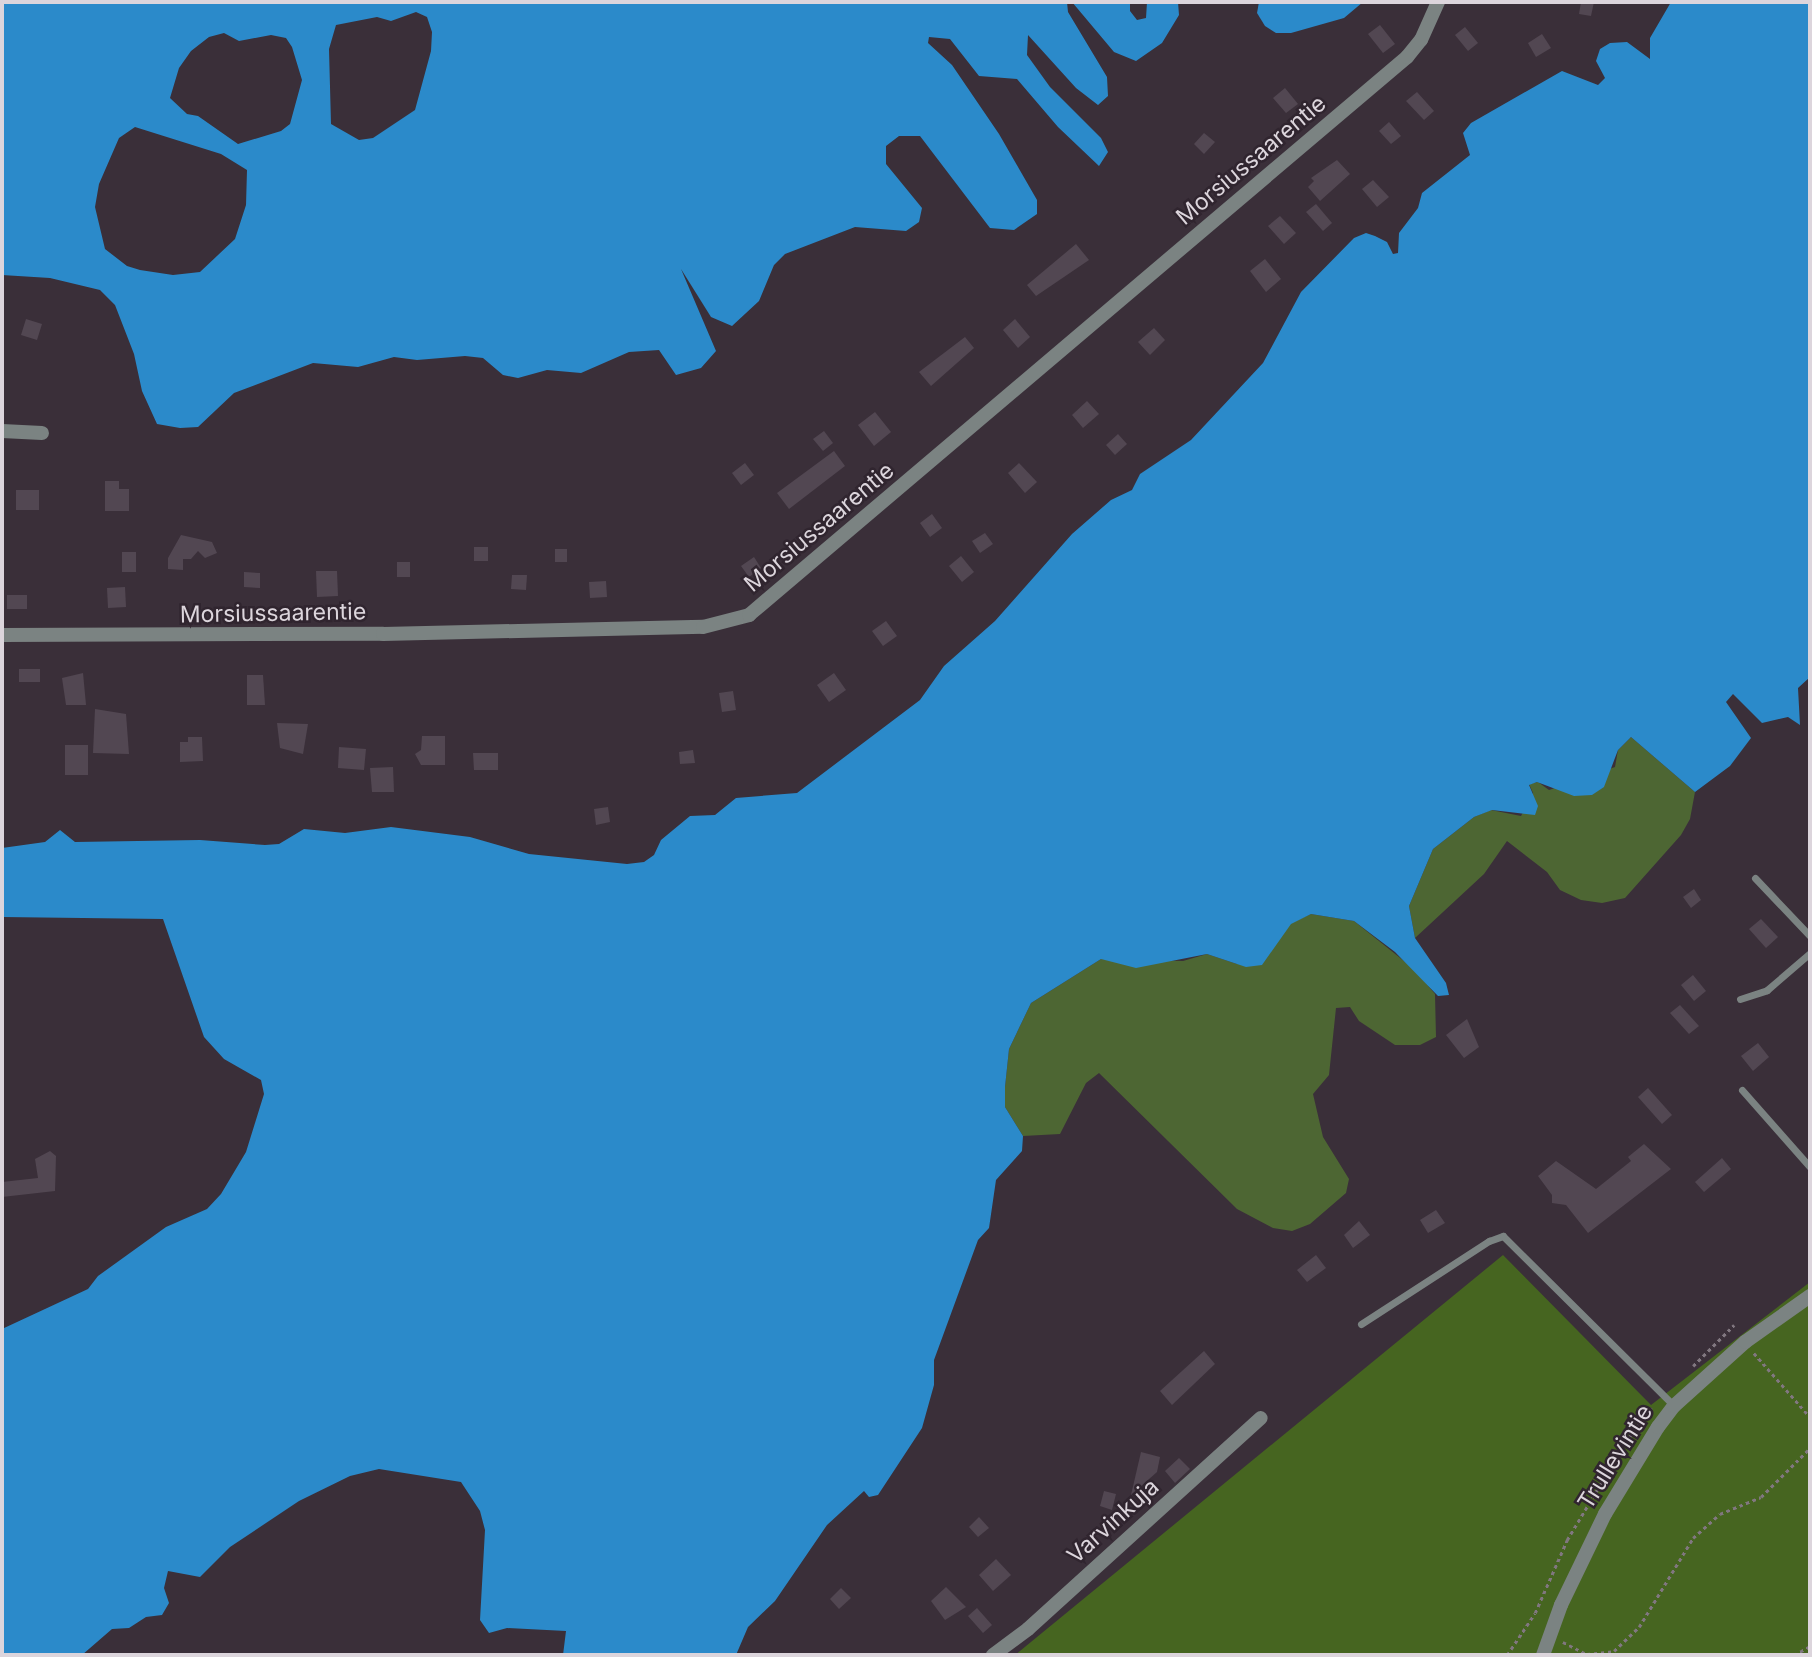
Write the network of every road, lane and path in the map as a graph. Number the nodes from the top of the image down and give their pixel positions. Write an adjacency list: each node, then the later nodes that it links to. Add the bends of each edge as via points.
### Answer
1 (1438, 2): 4 (street, Morsiussaarentie, via 1421,40 1407,57 749,615 703,627 356,635)
2 (2, 431): 3 (street)
3 (42, 433)
4 (2, 635)
5 (1755, 878): 6 (lane)
6 (1810, 936)
7 (1810, 953): 8 (lane, via 1767,990 1750,1000)
8 (1740, 999)
9 (1742, 1090): 10 (lane)
10 (1810, 1167)
11 (1810, 1296): 13 (street, Trullevintie)
12 (1361, 1324): 14 (lane, via 1503,1236)
13 (1745, 1342): 14 (street, Trullevintie); 15 (path)
14 (1674, 1405): 19 (street, Trullevintie, via 1605,1514)
15 (1810, 1417)
16 (1261, 1418): 20 (street, Varvinkuja)
17 (1810, 1448): 19 (path, via 1761,1497 1720,1514 1693,1538 1639,1627 1614,1651 1587,1654 1570,1643)
18 (1810, 1646): 21 (path)
19 (1546, 1649)
20 (993, 1655)
21 (1794, 1655)

